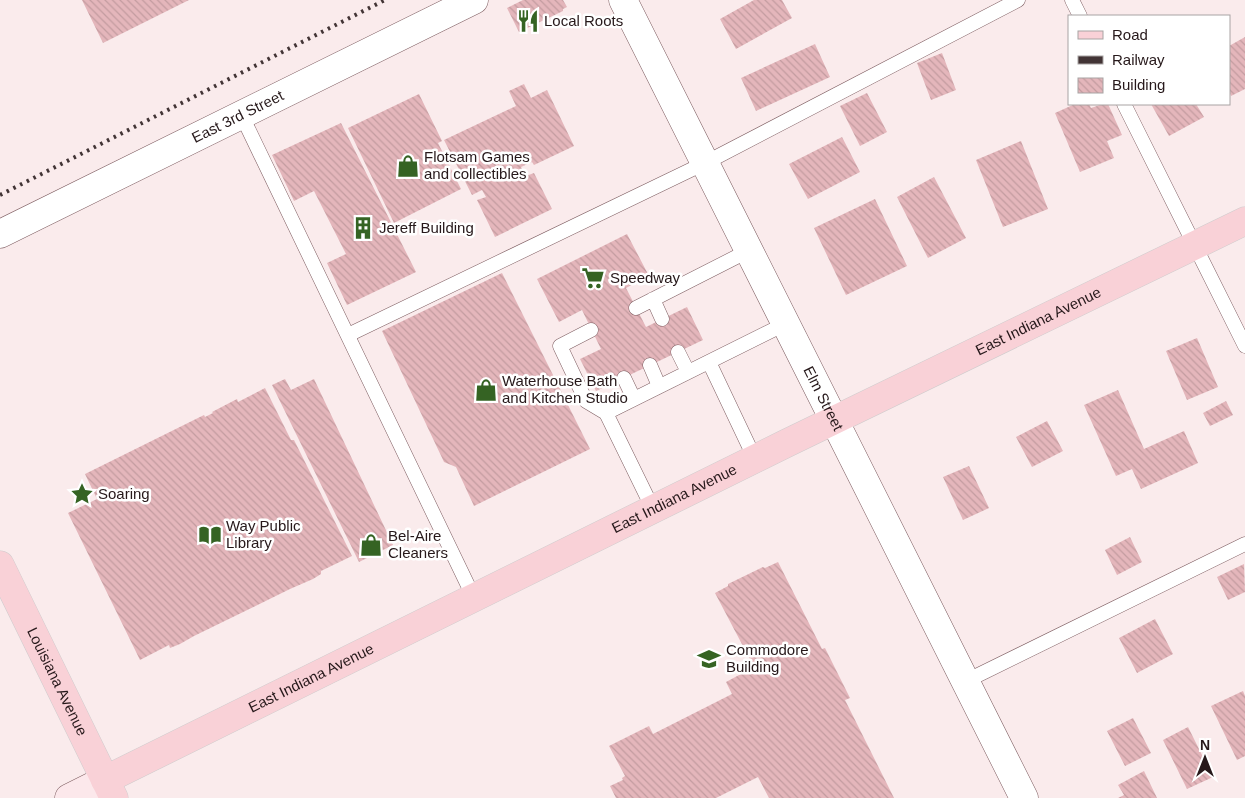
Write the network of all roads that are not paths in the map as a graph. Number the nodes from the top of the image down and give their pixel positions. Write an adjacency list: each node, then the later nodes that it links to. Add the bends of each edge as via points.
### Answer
1 (474, 0): 7 (street, East 3rd Street)
2 (623, 0): 8 (street, Elm Street)
3 (1018, 0): 8 (lane)
4 (1072, 0): 5 (lane)
5 (1080, 15)
6 (1125, 105): 11 (lane)
7 (242, 116): 10 (street, East 3rd Street); 18 (lane)
8 (706, 163): 12 (street, Elm Street); 18 (lane)
9 (1245, 221): 11 (main road, East Indiana Avenue)
10 (0, 234)
11 (1195, 245): 19 (lane); 28 (main road, East Indiana Avenue)
12 (748, 251): 13 (lane); 16 (street, Elm Street)
13 (653, 300): 14 (lane); 15 (lane)
14 (636, 308)
15 (662, 319)
16 (785, 324): 21 (lane); 28 (street, Elm Street)
17 (592, 330): 27 (lane, via 560,346 586,401)
18 (348, 336): 33 (lane)
19 (1245, 346)
20 (678, 352): 23 (lane)
21 (709, 362): 23 (lane); 29 (lane)
22 (650, 365): 25 (lane)
23 (688, 372): 25 (lane)
24 (624, 378): 26 (lane)
25 (660, 386): 26 (lane)
26 (634, 399): 27 (lane)
27 (606, 412): 30 (lane)
28 (834, 421): 29 (main road, East Indiana Avenue); 34 (street, Elm Street)
29 (755, 459): 30 (main road, East Indiana Avenue)
30 (653, 509): 33 (main road, East Indiana Avenue)
31 (1245, 544): 34 (lane)
32 (0, 565): 35 (main road, Louisiana Avenue)
33 (474, 598): 35 (main road, East Indiana Avenue)
34 (966, 681): 37 (street, Elm Street)
35 (110, 789): 36 (main road)
36 (69, 798)
37 (1024, 798)

